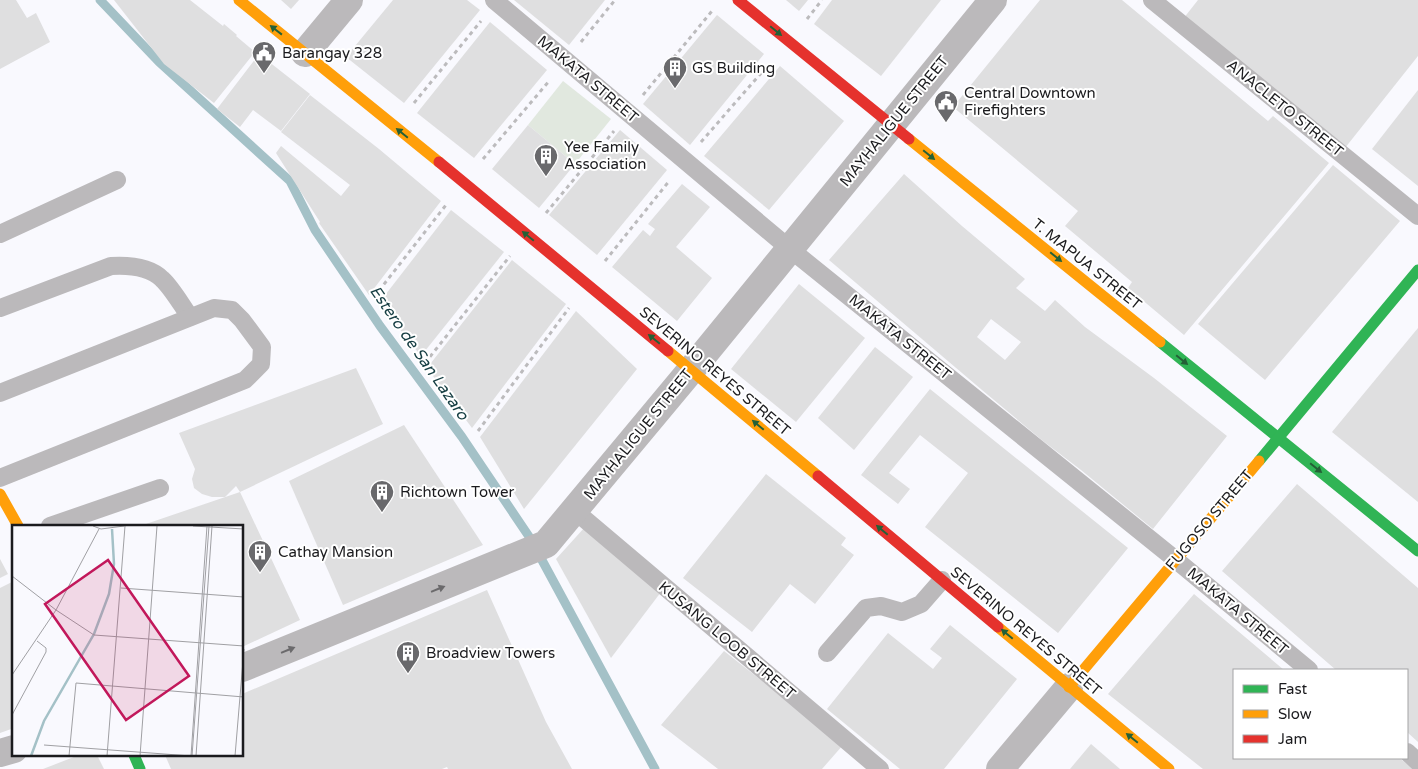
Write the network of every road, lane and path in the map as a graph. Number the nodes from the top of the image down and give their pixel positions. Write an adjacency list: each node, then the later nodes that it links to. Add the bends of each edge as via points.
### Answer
1 (238, 0): 11 (street, SEVERINO REYES STREET, one-way to 1)
2 (349, 0): 11 (street)
3 (615, 0): 12 (path)
4 (738, 0): 10 (street, T. MAPUA STREET, one-way to 10)
5 (822, 0): 10 (path)
6 (993, 0): 14 (street, MAYHALIGUE STREET)
7 (1152, 0): 19 (lane, ANACLETO STREET)
8 (496, 1): 12 (lane, MAKATA STREET); 15 (path)
9 (715, 8): 13 (path)
10 (789, 41): 14 (street, T. MAPUA STREET); 16 (path)
11 (305, 53): 15 (street, SEVERINO REYES STREET)
12 (566, 60): 13 (lane, MAKATA STREET); 18 (path)
13 (628, 113): 16 (lane, MAKATA STREET); 21 (path)
14 (892, 125): 22 (street, MAYHALIGUE STREET); 32 (street, T. MAPUA STREET, one-way to 32)
15 (394, 126): 18 (street, SEVERINO REYES STREET, one-way to 15)
16 (685, 161): 22 (lane, MAKATA STREET); 24 (path)
17 (117, 180): 20 (lane)
18 (463, 183): 21 (street, SEVERINO REYES STREET); 25 (path)
19 (1418, 216)
20 (0, 234)
21 (527, 235): 24 (street, SEVERINO REYES STREET, one-way to 21); 28 (path)
22 (790, 249): 29 (street, MAYHALIGUE STREET); 40 (lane, MAKATA STREET)
23 (1418, 270): 32 (street, FUGOSO STREET)
24 (587, 284): 29 (street, SEVERINO REYES STREET, one-way to 24); 31 (path)
25 (374, 297)
26 (0, 308): 27 (lane, via 111,266 125,265 149,270 162,278)
27 (190, 317): 30 (lane); 33 (lane, via 214,308 232,310 262,347 261,364 245,380)
28 (425, 363)
29 (691, 370): 36 (street, MAYHALIGUE STREET); 41 (street, SEVERINO REYES STREET, one-way to 29)
30 (0, 393)
31 (478, 431)
32 (1278, 438): 39 (street, T. MAPUA STREET, one-way to 39); 40 (street, FUGOSO STREET)
33 (0, 478)
34 (160, 488): 38 (lane)
35 (0, 494): 37 (street)
36 (575, 511): 43 (street, MAYHALIGUE STREET, one-way to 36, via 546,544); 50 (lane, KUSANG LOOB STREET)
37 (17, 525)
38 (53, 525)
39 (1418, 550)
40 (1176, 560): 44 (lane, MAKATA STREET); 45 (street, FUGOSO STREET)
41 (942, 580): 42 (lane, via 921,604 902,612 881,606 866,608); 45 (street, SEVERINO REYES STREET, one-way to 41)
42 (827, 653)
43 (244, 667)
44 (1308, 669)
45 (1069, 686): 51 (street, FUGOSO STREET); 52 (street, SEVERINO REYES STREET, one-way to 45)
46 (1408, 753): 48 (lane)
47 (134, 756): 49 (street)
48 (1418, 762)
49 (140, 769)
50 (880, 769)
51 (1000, 769)
52 (1169, 769)

